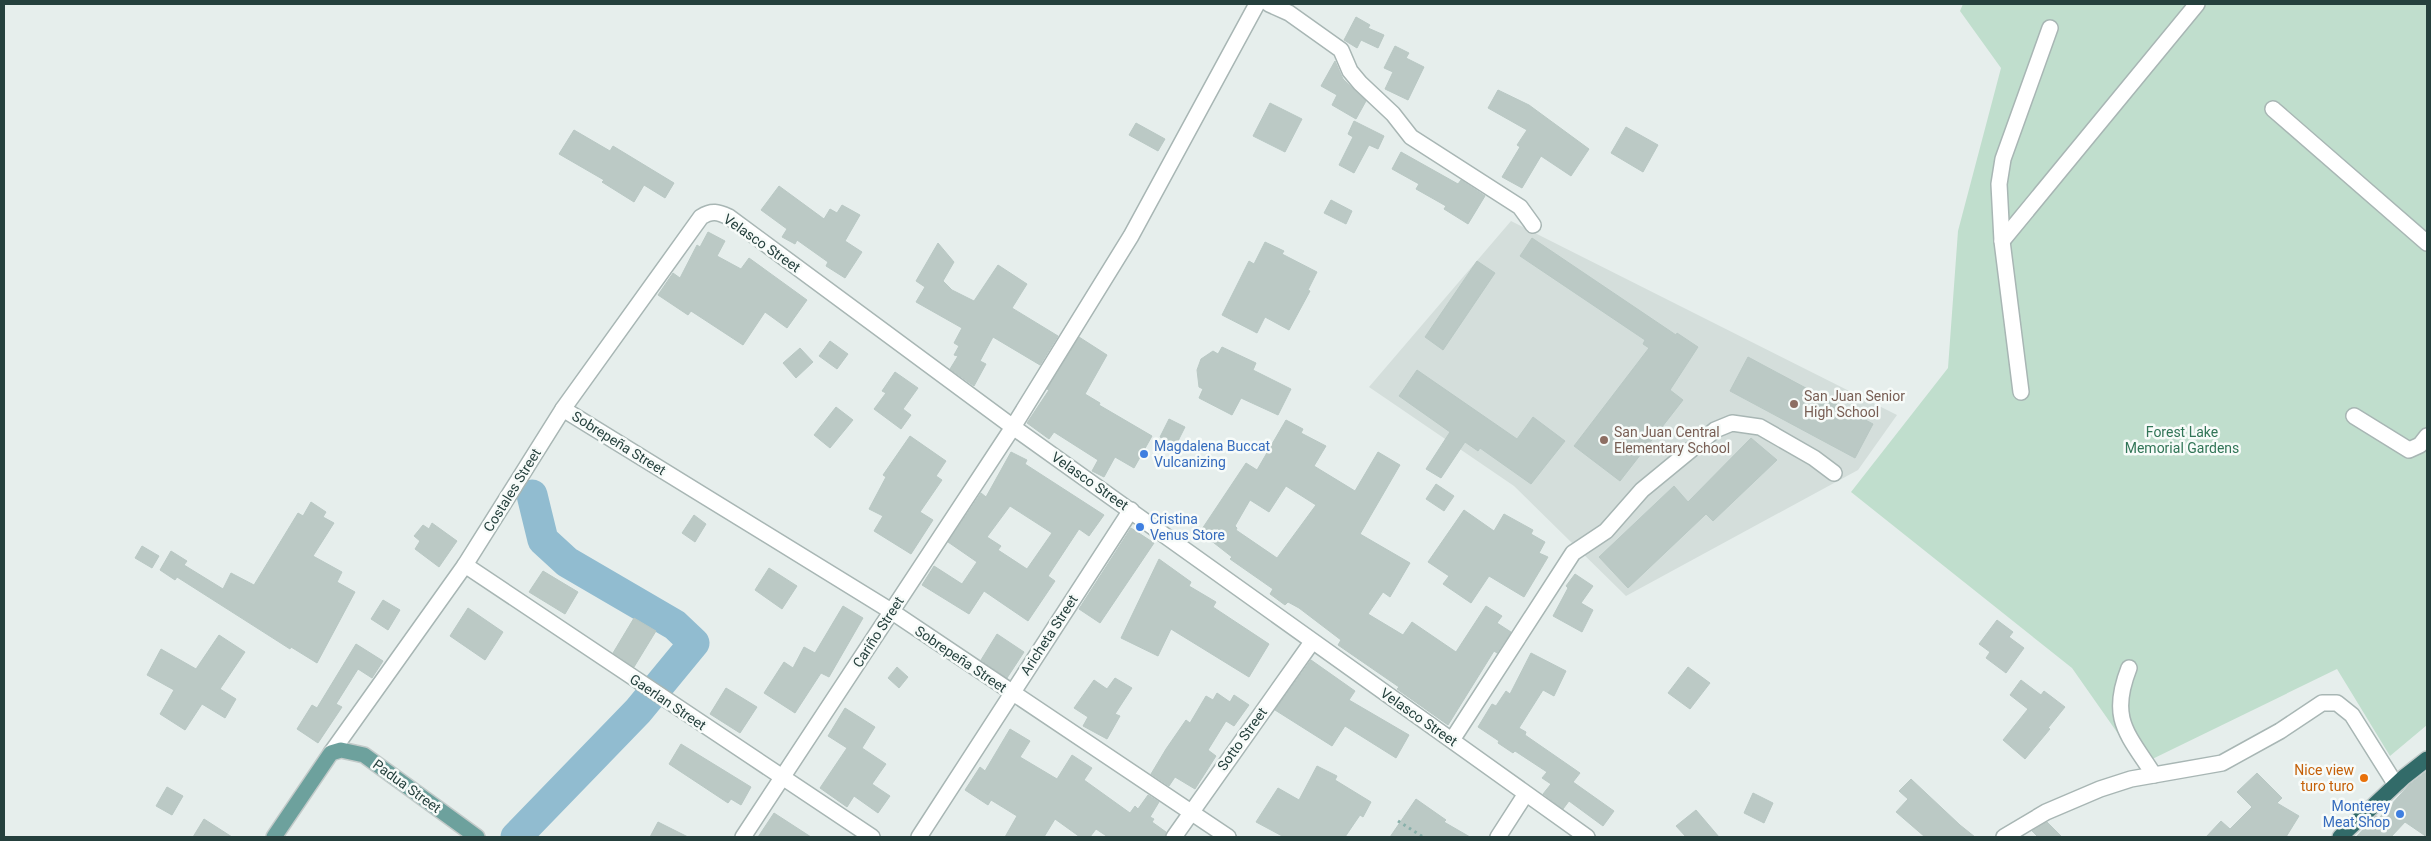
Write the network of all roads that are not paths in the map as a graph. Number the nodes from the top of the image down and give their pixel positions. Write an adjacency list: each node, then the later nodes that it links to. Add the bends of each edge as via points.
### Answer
1 (1257, 4): 13 (street, Cariño Street, via 1131,236)
2 (1269, 4): 6 (street, via 1289,13 1341,50 1350,71 1411,136 1520,208)
3 (2197, 4): 8 (street)
4 (2050, 28): 8 (street, via 2003,159 1999,184)
5 (2273, 109): 9 (street)
6 (1533, 225)
7 (693, 228): 11 (street, Costales Street); 13 (street, Velasco Street, via 708,212 729,218)
8 (2002, 240): 10 (street)
9 (2427, 243)
10 (2020, 392)
11 (563, 409): 17 (street, Costales Street); 18 (street, Sobrepeña Street)
12 (2354, 416): 14 (street, via 2409,450 2420,445)
13 (1013, 427): 16 (street, Velasco Street); 18 (street, Cariño Street)
14 (2427, 436)
15 (1834, 473): 22 (street, via 1760,427 1732,423 1715,430 1642,490 1606,532 1573,553)
16 (1131, 510): 19 (street, Velasco Street); 21 (street, Aricheta Street)
17 (465, 565): 23 (street, Costales Street); 26 (street, Gaerlan Street)
18 (891, 612): 21 (street, Sobrepeña Street); 26 (street, Cariño Street)
19 (1312, 642): 22 (street, Velasco Street); 29 (street, Sotto Street)
20 (2129, 668): 25 (street, via 2122,687 2120,713 2124,728)
21 (1011, 693): 29 (street, Sobrepeña Street); 34 (street, Aricheta Street)
22 (1452, 740): 28 (street, Velasco Street)
23 (331, 753): 30 (main road, Padua Street, via 341,750 364,755); 31 (main road)
24 (2427, 759): 27 (highway)
25 (2154, 775): 27 (street, via 2222,763 2280,732 2322,703 2337,703 2352,715); 39 (street, via 2100,789 2046,812)
26 (783, 779): 32 (street, Cariño Street); 33 (street, Gaerlan Street)
27 (2396, 785): 40 (highway)
28 (1525, 795): 37 (street); 38 (street, Velasco Street)
29 (1190, 813): 35 (street, Sotto Street); 36 (street, Sobrepeña Street)
30 (476, 836)
31 (274, 837)
32 (743, 837)
33 (872, 837)
34 (919, 837)
35 (1174, 837)
36 (1228, 837)
37 (1498, 837)
38 (1587, 837)
39 (2004, 837)
40 (2340, 837)

